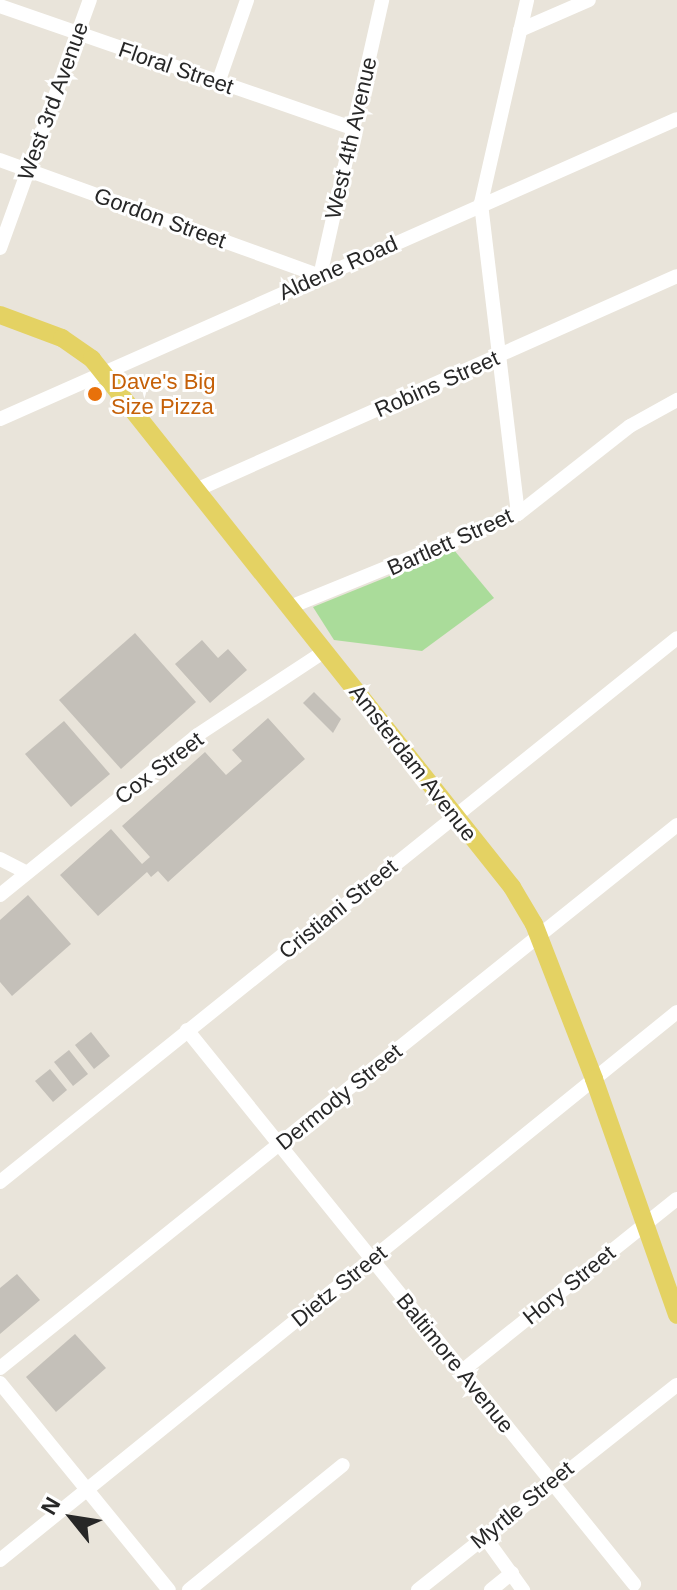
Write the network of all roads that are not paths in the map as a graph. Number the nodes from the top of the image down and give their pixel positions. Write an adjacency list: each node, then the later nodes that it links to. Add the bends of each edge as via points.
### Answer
1 (90, 0): 8 (street, West 3rd Avenue)
2 (247, 0): 9 (street)
3 (382, 0): 11 (street, West 4th Avenue)
4 (527, 0): 7 (street)
5 (589, 0): 7 (street)
6 (0, 6): 8 (street, Floral Street)
7 (520, 30): 14 (street)
8 (77, 35): 9 (street, Floral Street); 13 (street, West 3rd Avenue)
9 (218, 83): 11 (street, Floral Street)
10 (677, 119): 14 (street, Aldene Road)
11 (353, 128): 16 (street, West 4th Avenue)
12 (0, 160): 13 (street, Gordon Street)
13 (28, 170): 15 (street, West 3rd Avenue); 16 (street, Gordon Street)
14 (481, 206): 16 (street, Aldene Road); 19 (street)
15 (0, 248)
16 (320, 276): 20 (street, Aldene Road)
17 (677, 276): 19 (street, Robins Street)
18 (0, 315): 20 (main road, Amsterdam Avenue, via 78,347)
19 (499, 357): 23 (street, Robins Street); 24 (street)
20 (101, 372): 22 (street, Aldene Road); 23 (main road, Amsterdam Avenue)
21 (677, 400): 24 (street, Bartlett Street, via 630,426)
22 (0, 419)
23 (196, 490): 25 (main road, Amsterdam Avenue)
24 (518, 514): 25 (street, Bartlett Street)
25 (290, 607): 27 (main road, Amsterdam Avenue)
26 (677, 638): 28 (street, Cristiani Street)
27 (325, 651): 28 (main road, Amsterdam Avenue); 31 (street, Cox Street, via 196,736)
28 (455, 816): 33 (main road, Amsterdam Avenue, via 512,887); 35 (street, Cristiani Street)
29 (677, 825): 33 (street, Dermody Street)
30 (0, 859): 31 (street)
31 (27, 873): 32 (street, Cox Street)
32 (0, 895)
33 (539, 938): 36 (main road, Amsterdam Avenue); 37 (street, Dermody Street)
34 (677, 1012): 36 (street, Dietz Street)
35 (187, 1030): 37 (street, Baltimore Avenue); 38 (street, Cristiani Street)
36 (594, 1079): 40 (main road, Amsterdam Avenue); 41 (street, Dietz Street)
37 (279, 1145): 41 (street, Baltimore Avenue); 43 (street, Dermody Street)
38 (0, 1182)
39 (677, 1199): 40 (street, Hory Street)
40 (644, 1225): 42 (main road, Amsterdam Avenue); 44 (street, Hory Street)
41 (372, 1259): 44 (street, Baltimore Avenue); 49 (street, Dietz Street)
42 (677, 1315)
43 (0, 1368)
44 (462, 1371): 48 (street, Baltimore Avenue)
45 (0, 1383): 49 (street)
46 (677, 1385): 48 (street, Myrtle Street)
47 (343, 1465): 55 (street)
48 (551, 1482): 50 (street, Myrtle Street); 53 (street, Baltimore Avenue)
49 (87, 1490): 51 (street, Dietz Street); 54 (street)
50 (484, 1536): 52 (street); 56 (street, Myrtle Street)
51 (0, 1560)
52 (512, 1573): 57 (street); 58 (street)
53 (634, 1584)
54 (169, 1590)
55 (189, 1590)
56 (418, 1590)
57 (491, 1590)
58 (523, 1590)

